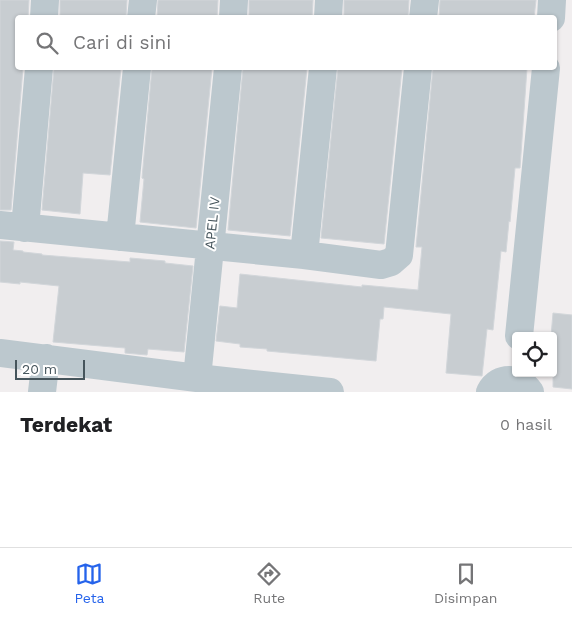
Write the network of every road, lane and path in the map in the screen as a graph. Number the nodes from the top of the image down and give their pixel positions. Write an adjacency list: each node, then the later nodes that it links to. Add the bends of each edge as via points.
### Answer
1 (45, 0): 7 (street)
2 (143, 0): 8 (street)
3 (234, 0): 9 (street)
4 (329, 0): 10 (street)
5 (425, 0): 11 (street)
6 (552, 0): 12 (street)
7 (44, 15)
8 (141, 15)
9 (233, 15)
10 (328, 15)
11 (423, 15)
12 (551, 15)
13 (39, 70): 19 (street)
14 (136, 70): 20 (street)
15 (228, 70): 21 (street, APEL IV)
16 (322, 70): 22 (street)
17 (418, 70): 22 (street, via 399,255 381,265)
18 (546, 70): 23 (street)
19 (13, 226): 20 (street)
20 (120, 237): 21 (street)
21 (210, 246): 22 (street); 26 (street, APEL IV)
22 (304, 255)
23 (519, 332)
24 (0, 353): 25 (street)
25 (46, 358): 26 (street); 28 (street)
26 (197, 378): 29 (street)
27 (520, 382): 30 (street, via 506,380)
28 (42, 392)
29 (330, 392)
30 (490, 392)

